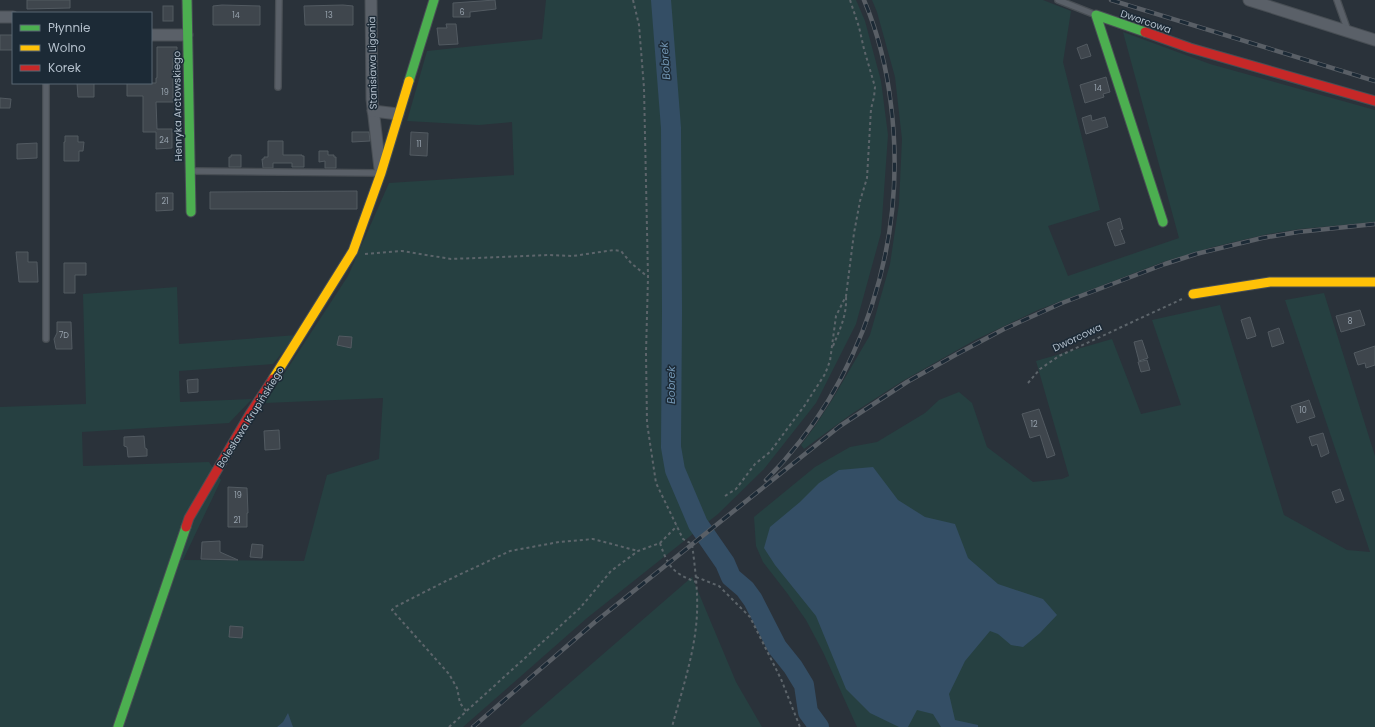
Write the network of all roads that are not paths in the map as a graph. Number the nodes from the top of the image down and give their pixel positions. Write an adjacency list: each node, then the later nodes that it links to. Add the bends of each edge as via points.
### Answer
1 (187, 0): 13 (street, Henryka Arctowskiego)
2 (279, 0): 16 (lane)
3 (371, 0): 18 (street, Stanisława Ligonia)
4 (434, 0): 19 (street, Bolesława Krupińskiego)
5 (1058, 0): 8 (lane)
6 (1249, 0): 11 (street)
7 (1337, 0): 11 (lane)
8 (1096, 15): 17 (street, Dworcowa, via 1190,48); 23 (street)
9 (0, 17): 10 (street)
10 (12, 17)
11 (1348, 31): 14 (street)
12 (152, 35): 13 (street)
13 (187, 35): 20 (street, Henryka Arctowskiego)
14 (1375, 40)
15 (46, 84): 26 (lane)
16 (278, 87)
17 (1375, 101)
18 (373, 111): 19 (street); 21 (street, Stanisława Ligonia)
19 (398, 114): 21 (street, Bolesława Krupińskiego)
20 (190, 171): 21 (lane); 22 (street, Henryka Arctowskiego)
21 (380, 173): 27 (street, Bolesława Krupińskiego, via 353,251 250,414 189,518)
22 (191, 212)
23 (1163, 222)
24 (1375, 282): 25 (street, via 1270,282)
25 (1193, 294)
26 (46, 339)
27 (118, 727)

